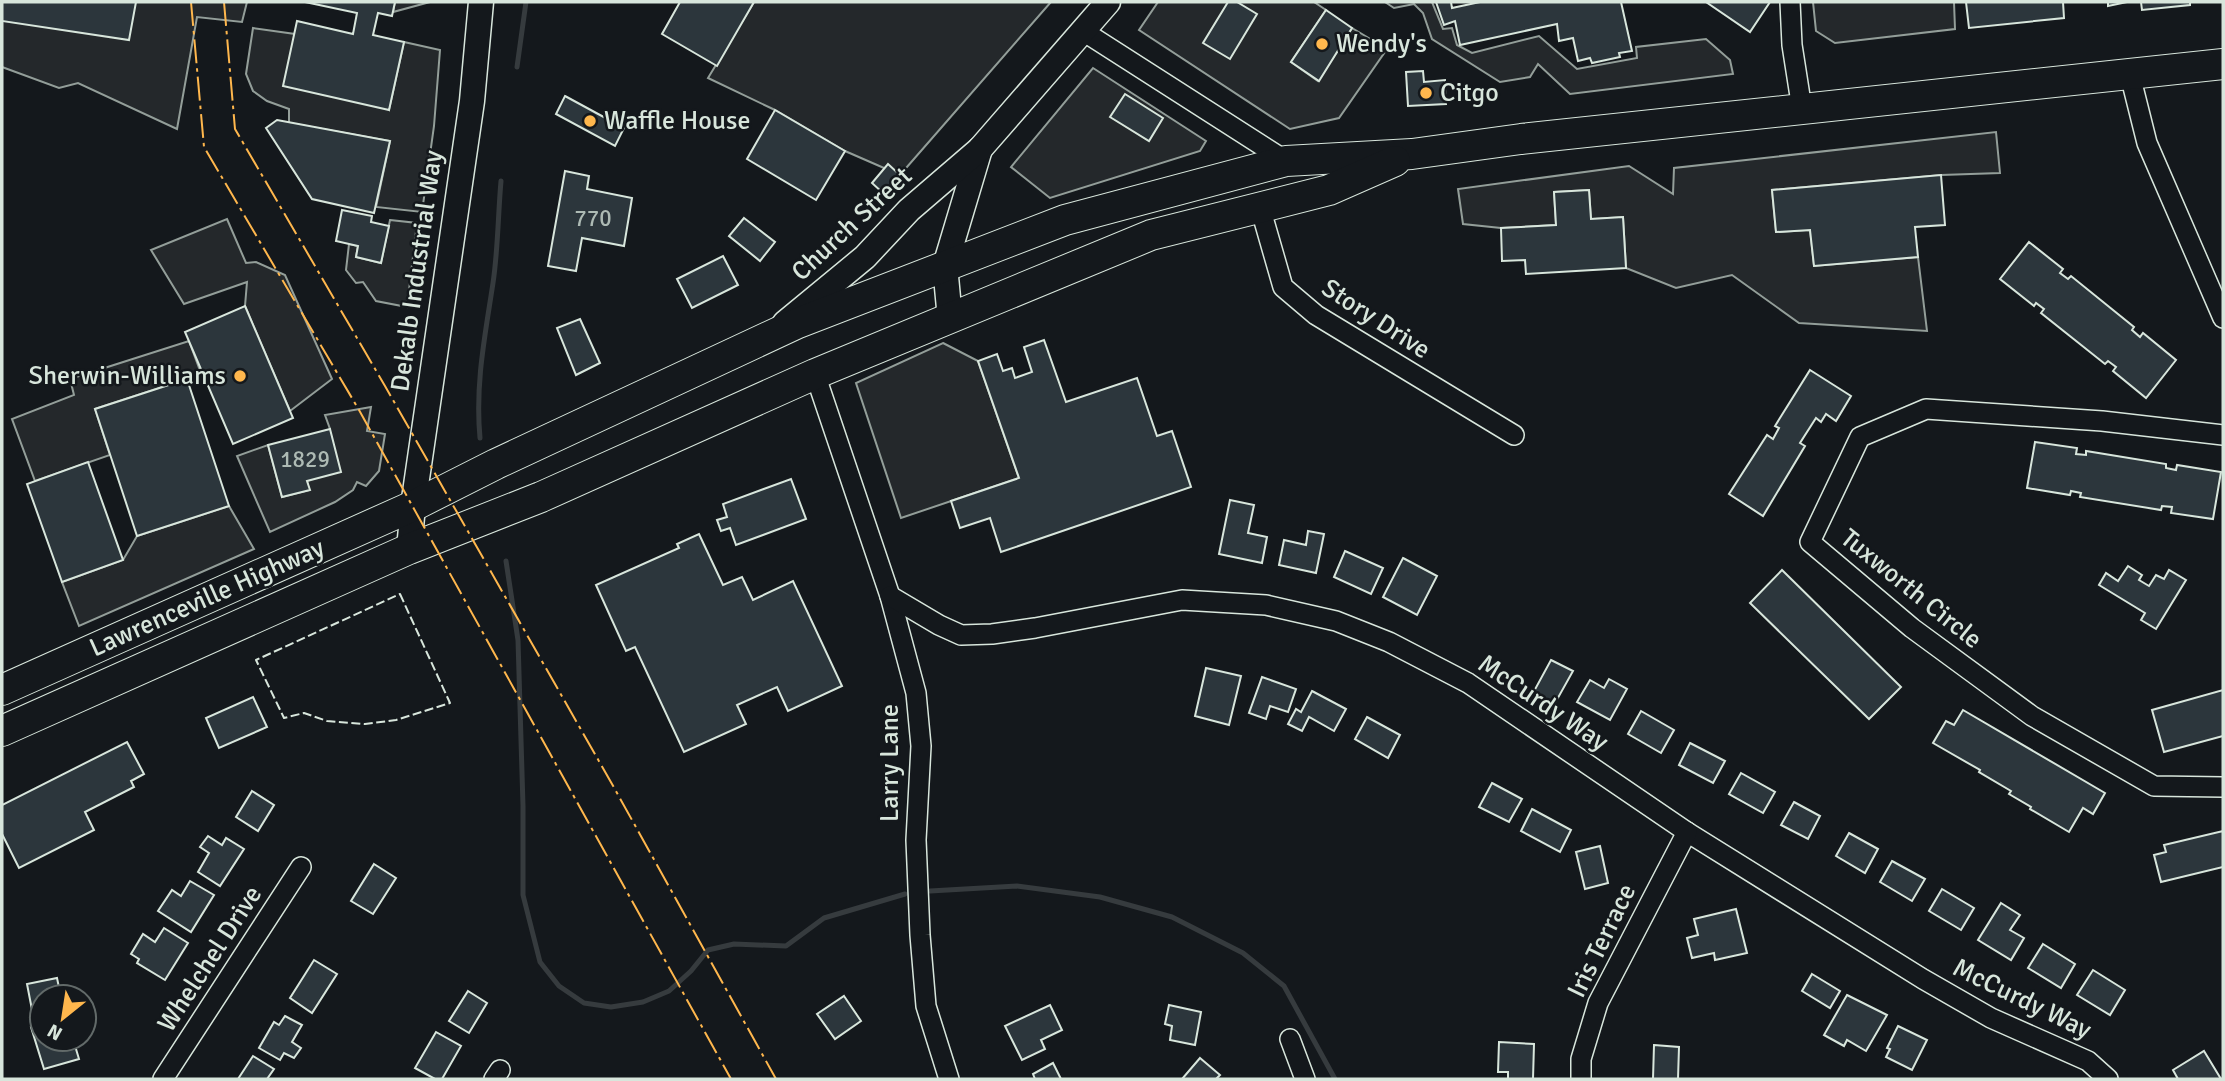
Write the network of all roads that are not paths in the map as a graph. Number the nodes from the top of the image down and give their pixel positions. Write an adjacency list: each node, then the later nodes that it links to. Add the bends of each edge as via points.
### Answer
1 (481, 2): 19 (main road, Dekalb Industrial Way, via 472,101)
2 (1108, 2): 4 (main road, Church Street)
3 (1790, 2): 7 (street)
4 (1083, 31): 8 (main road, Church Street); 10 (street)
5 (2223, 64): 6 (highway)
6 (2130, 75): 7 (highway); 13 (street, via 2147,143)
7 (1802, 109): 9 (highway)
8 (979, 149): 12 (main road, Church Street); 15 (main road, Church Street, via 909,210 857,265)
9 (1412, 154): 10 (highway, Lawrenceville Highway); 11 (highway, Lawrenceville Highway, via 1329,190)
10 (1286, 161): 12 (highway, Lawrenceville Highway, via 1065,220)
11 (1260, 206): 14 (highway, Lawrenceville Highway, via 1151,235); 17 (street, Story Drive, via 1283,287 1316,315)
12 (945, 266): 14 (main road, Church Street); 15 (highway, Lawrenceville Highway)
13 (2223, 318)
14 (950, 319): 16 (highway, Lawrenceville Highway)
15 (762, 341): 19 (highway, Lawrenceville Highway)
16 (815, 374): 20 (highway, Lawrenceville Highway, via 541,497); 21 (street, Larry Lane)
17 (1514, 435)
18 (2223, 435): 24 (street, Tuxworth Circle, via 1926,409 1860,437 1810,542 1912,628 2032,716 2154,786)
19 (413, 506): 20 (main road, Dekalb Industrial Way); 22 (highway, Lawrenceville Highway)
20 (409, 549): 23 (highway, Lawrenceville Highway)
21 (890, 596): 25 (street, McCurdy Way, via 961,635 1035,628 1182,600 1266,605 1336,621 1389,642 1468,683); 29 (street, Larry Lane, via 916,693 921,746 916,841 926,1006)
22 (2, 690)
23 (2, 731)
24 (2223, 787)
25 (1687, 832): 31 (street, Iris Terrace, via 1598,1003 1581,1059); 32 (street, McCurdy Way, via 1923,979 1991,1018 2088,1061)
26 (301, 867): 28 (street, Whelchel Drive)
27 (1290, 1039): 30 (street)
28 (163, 1079)
29 (949, 1079)
30 (1305, 1079)
31 (1581, 1079)
32 (2108, 1079)

